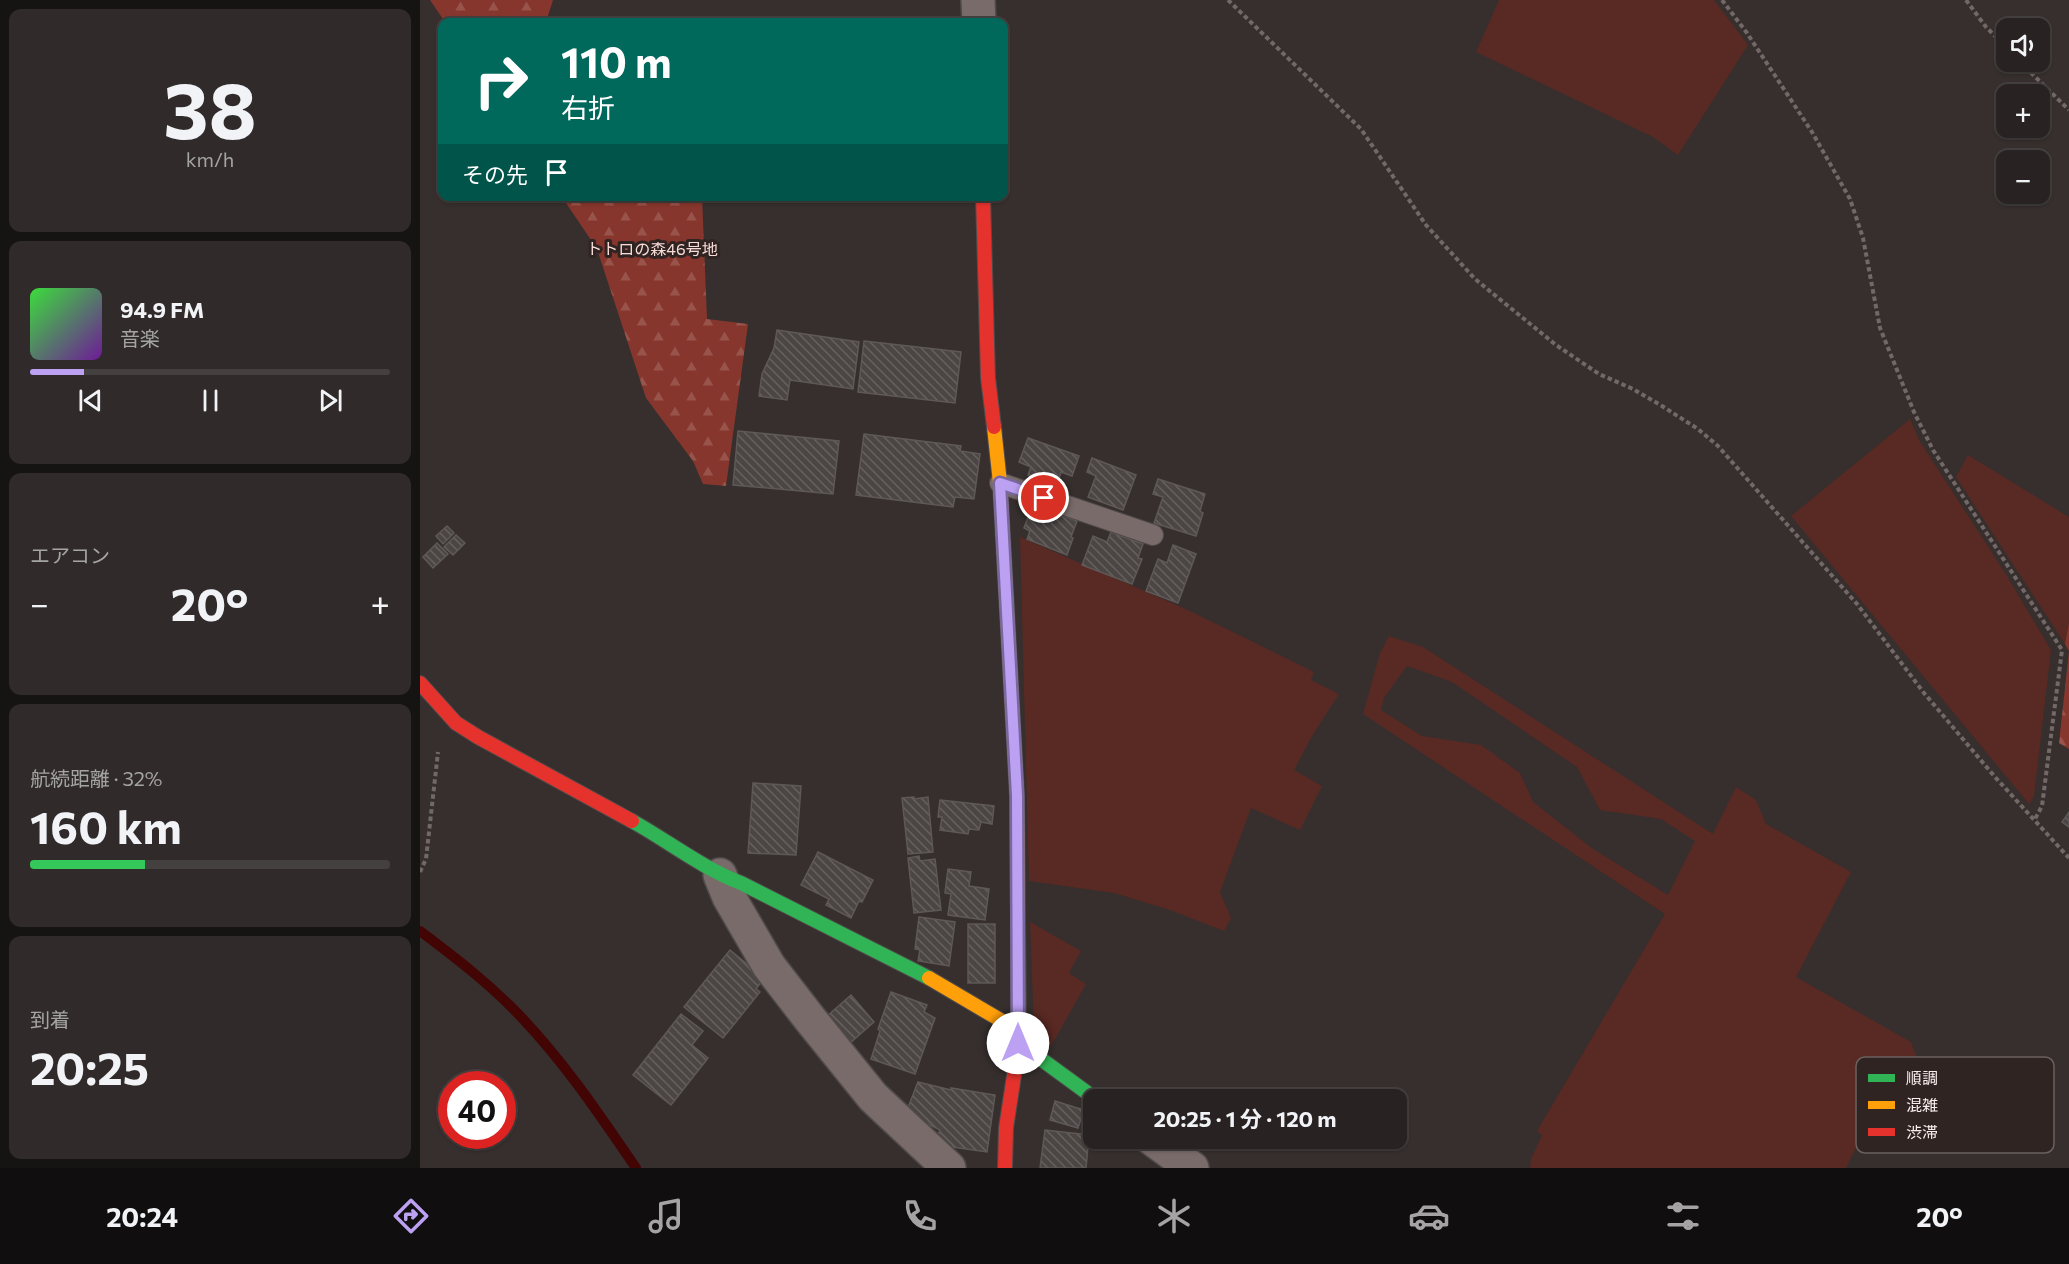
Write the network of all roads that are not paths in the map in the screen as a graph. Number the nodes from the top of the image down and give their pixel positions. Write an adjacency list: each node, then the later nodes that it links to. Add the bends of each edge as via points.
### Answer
1 (978, 0): 2 (street)
2 (979, 18)
3 (983, 201): 4 (street, via 988,378)
4 (1000, 483): 5 (lane); 8 (street, via 1017,796)
5 (1153, 535)
6 (420, 683): 7 (street, via 456,723 658,835)
7 (720, 875): 8 (street, via 918,972); 11 (street, via 769,966 810,1019 873,1097)
8 (1019, 1037): 9 (street); 12 (street, via 1006,1128)
9 (1083, 1089)
10 (1167, 1149): 13 (street)
11 (949, 1168)
12 (1005, 1168)
13 (1192, 1168)

